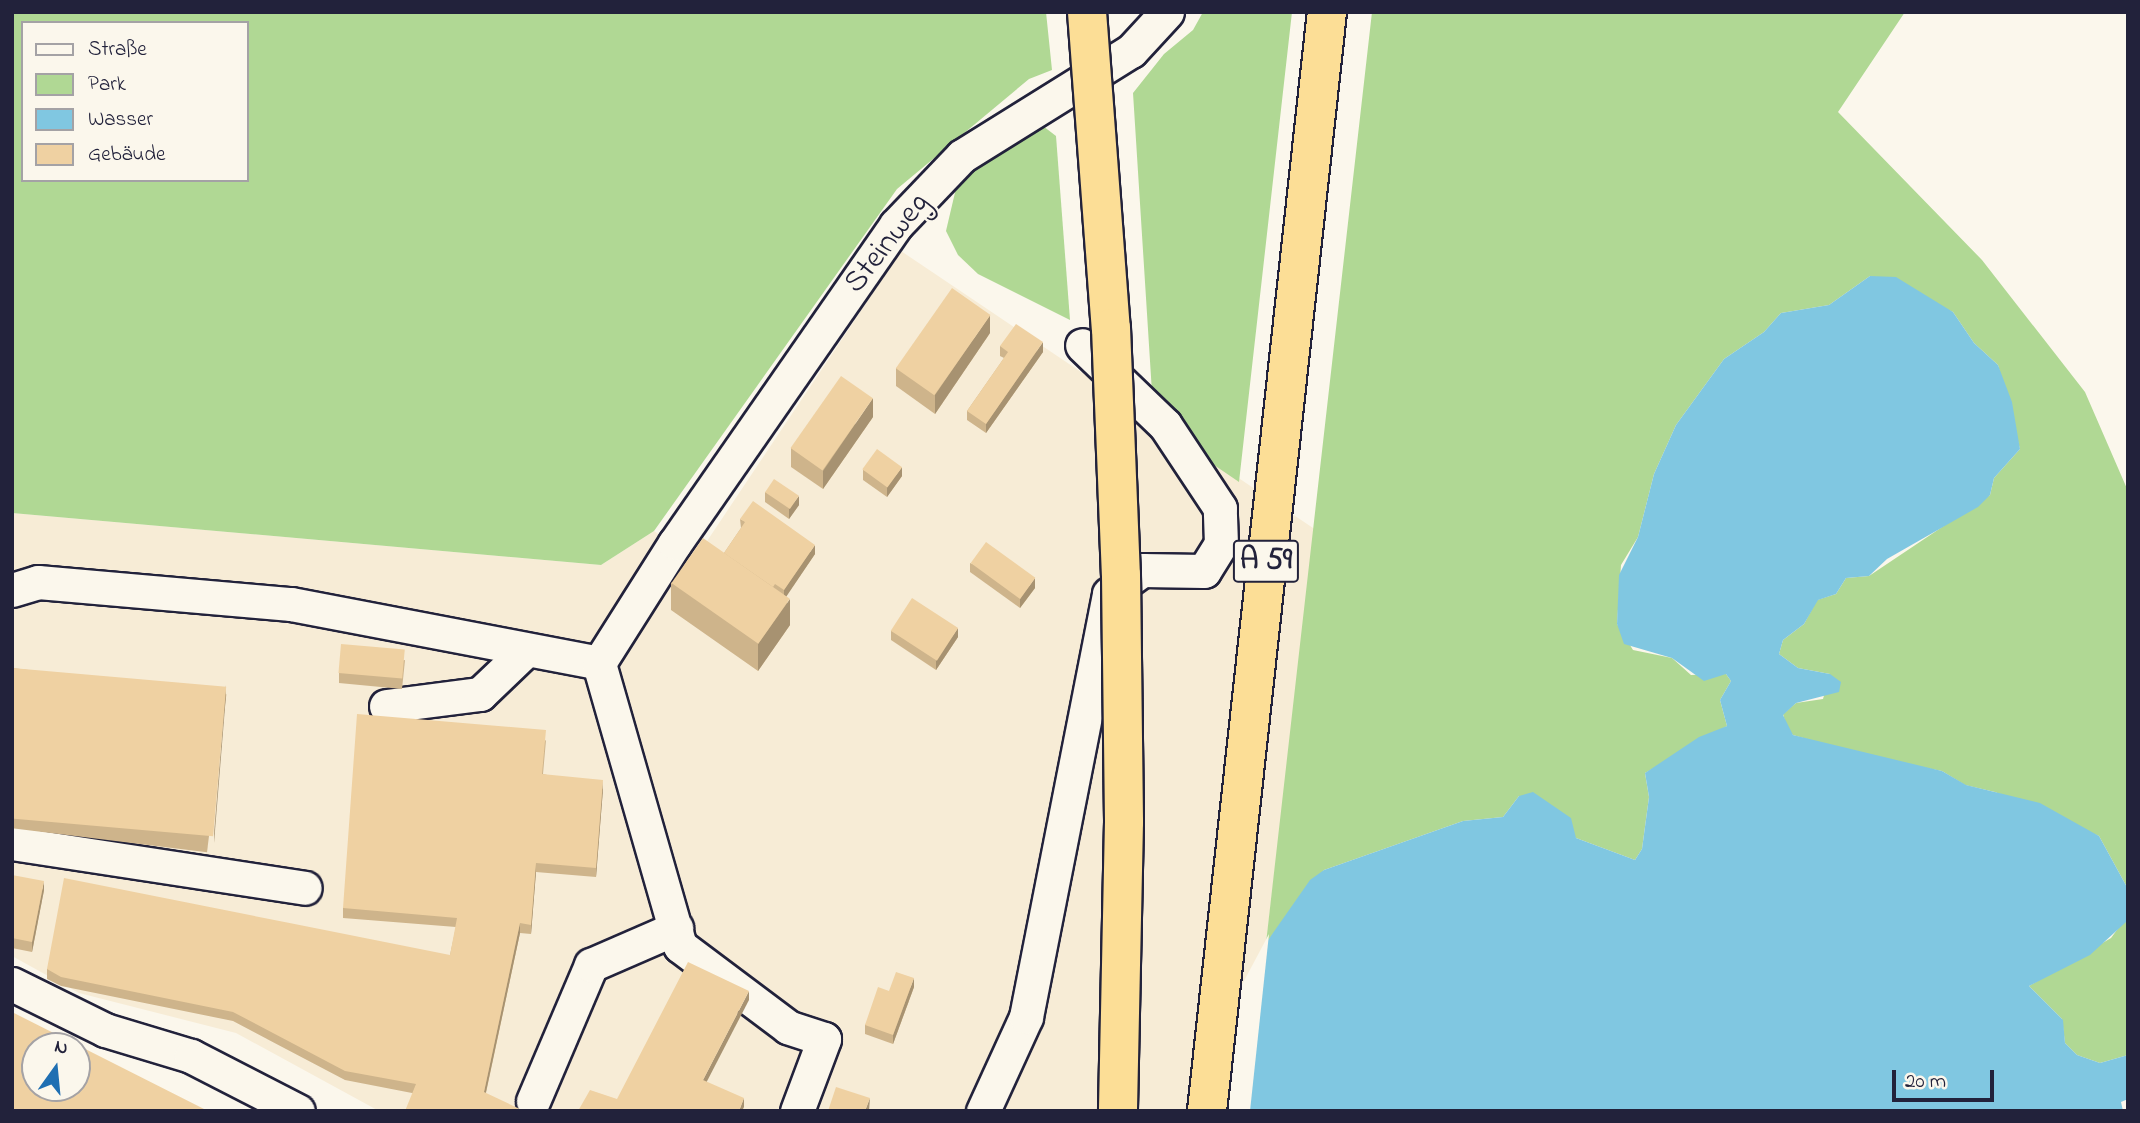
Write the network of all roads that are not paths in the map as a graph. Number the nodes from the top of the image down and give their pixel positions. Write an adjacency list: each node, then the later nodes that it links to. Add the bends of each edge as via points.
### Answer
1 (1087, 12): 17 (highway, bridge, via 1111,328 1121,575 1124,822)
2 (1167, 12): 7 (street, Steinweg, via 1131,51 962,156 897,225 675,543)
3 (1327, 12): 18 (highway, A 59)
4 (1082, 345): 16 (street, via 1165,425 1220,508 1221,544 1204,570 1142,570 1109,594 1026,1017)
5 (12, 590): 6 (street, via 38,582 291,604)
6 (524, 652): 7 (street); 8 (street, via 480,694)
7 (599, 663): 11 (street)
8 (386, 706)
9 (12, 843): 10 (street)
10 (305, 888)
11 (676, 928): 13 (street, via 591,965); 15 (street, via 681,946 778,1018 824,1039)
12 (12, 984): 14 (street, via 105,1030 191,1056)
13 (533, 1101)
14 (298, 1111)
15 (797, 1111)
16 (983, 1111)
17 (1118, 1111)
18 (1207, 1111)

